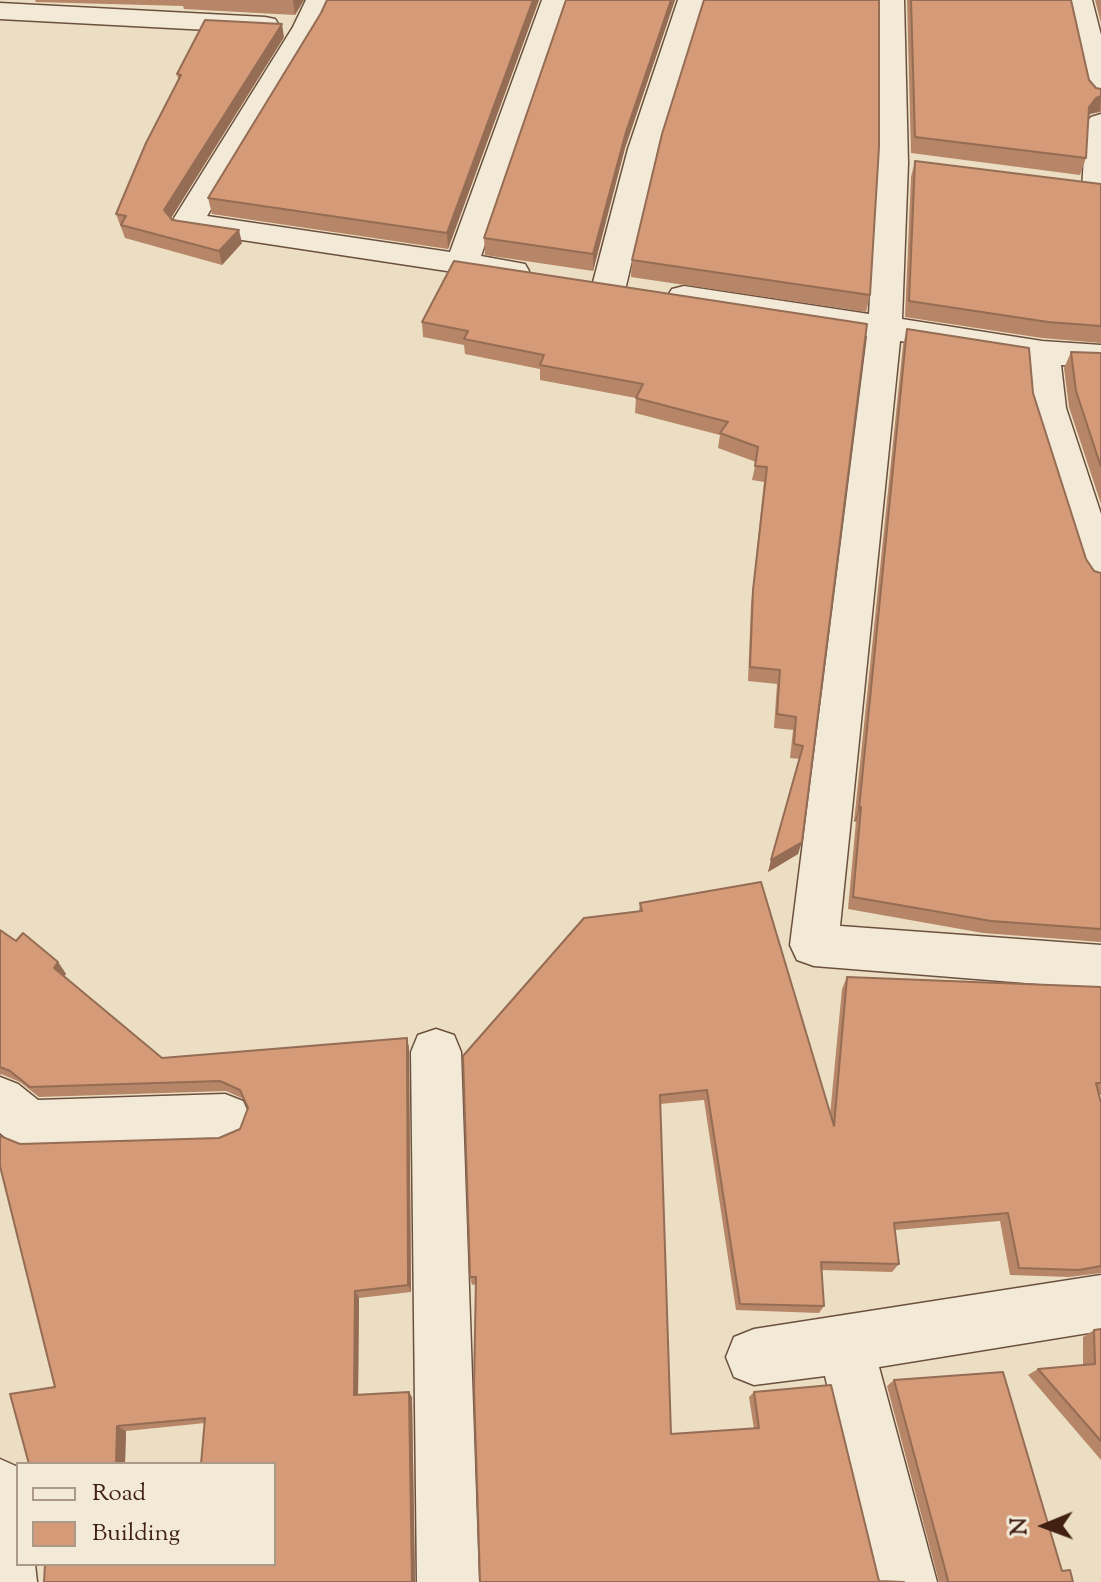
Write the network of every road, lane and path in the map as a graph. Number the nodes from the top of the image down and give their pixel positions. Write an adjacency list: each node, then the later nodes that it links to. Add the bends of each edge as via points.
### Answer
1 (555, 0): 11 (street)
2 (691, 0): 13 (street, via 643,149 621,287)
3 (891, 0): 13 (street, via 909,165)
4 (1079, 0): 7 (street)
5 (0, 11): 6 (street)
6 (313, 14): 11 (street, via 187,223)
7 (1101, 95)
8 (1101, 123): 10 (street)
9 (1067, 186): 10 (street)
10 (1100, 190)
11 (462, 264): 12 (street)
12 (536, 275)
13 (885, 326): 14 (street); 17 (street, via 814,945)
14 (1042, 352): 15 (street); 16 (street, via 1048,408)
15 (1101, 356)
16 (1101, 573)
17 (1101, 967)
18 (436, 1052): 26 (street)
19 (0, 1101): 20 (street, via 30,1125)
20 (225, 1119)
21 (1101, 1303): 22 (street)
22 (845, 1345): 23 (street); 27 (street)
23 (754, 1357)
24 (0, 1489): 25 (street)
25 (6, 1582)
26 (448, 1582)
27 (906, 1582)

